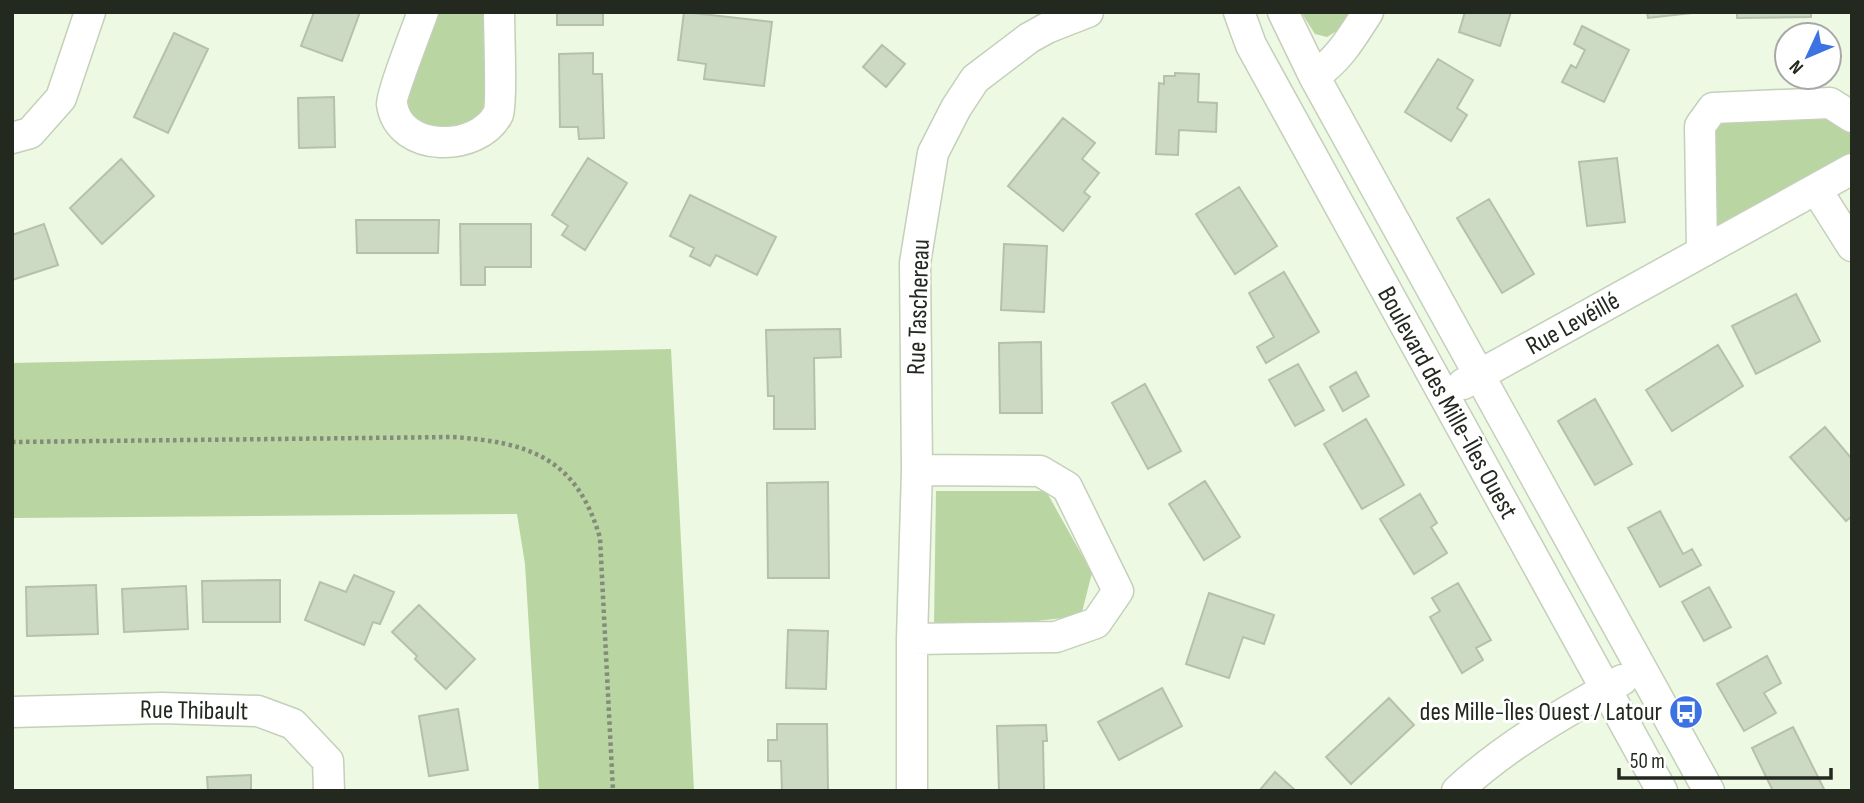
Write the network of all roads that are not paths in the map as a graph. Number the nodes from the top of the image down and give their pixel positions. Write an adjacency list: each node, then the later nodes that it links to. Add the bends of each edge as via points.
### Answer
1 (90, 12): 10 (street, via 61,98 30,133)
2 (423, 12): 3 (street, via 391,102 400,124 420,139 447,143 487,130 499,112)
3 (499, 12)
4 (1088, 12): 17 (street, Rue Taschereau, via 1038,33 975,79 933,153 915,263)
5 (1239, 12): 16 (street, Boulevard des Mille-Îles Ouest, via 1251,45)
6 (1283, 12): 8 (street, Boulevard des Mille-Îles Ouest)
7 (1368, 12): 8 (street, via 1339,56)
8 (1314, 76): 15 (street, Boulevard des Mille-Îles Ouest)
9 (1852, 117): 14 (street, via 1830,103 1713,108 1700,126)
10 (12, 138)
11 (1852, 169): 12 (street, Rue Levéillé)
12 (1816, 188): 13 (street); 14 (street, Rue Levéillé)
13 (1852, 246)
14 (1702, 251): 15 (street, Rue Levéillé)
15 (1479, 375): 16 (street, Rue Levéillé); 19 (street, Boulevard des Mille-Îles Ouest)
16 (1443, 395): 20 (street, Boulevard des Mille-Îles Ouest)
17 (917, 470): 18 (street, Rue Taschereau); 18 (street, via 1040,471 1067,487 1118,591 1096,623 1056,637)
18 (912, 639): 23 (street, Rue Taschereau)
19 (1641, 669): 20 (street); 26 (street, Boulevard des Mille-Îles Ouest)
20 (1605, 690): 24 (street, via 1496,757); 25 (street, Boulevard des Mille-Îles Ouest)
21 (12, 712): 22 (street, Rue Thibault, via 258,711 293,724 328,761)
22 (329, 791)
23 (912, 791)
24 (1457, 791)
25 (1662, 791)
26 (1709, 791)

